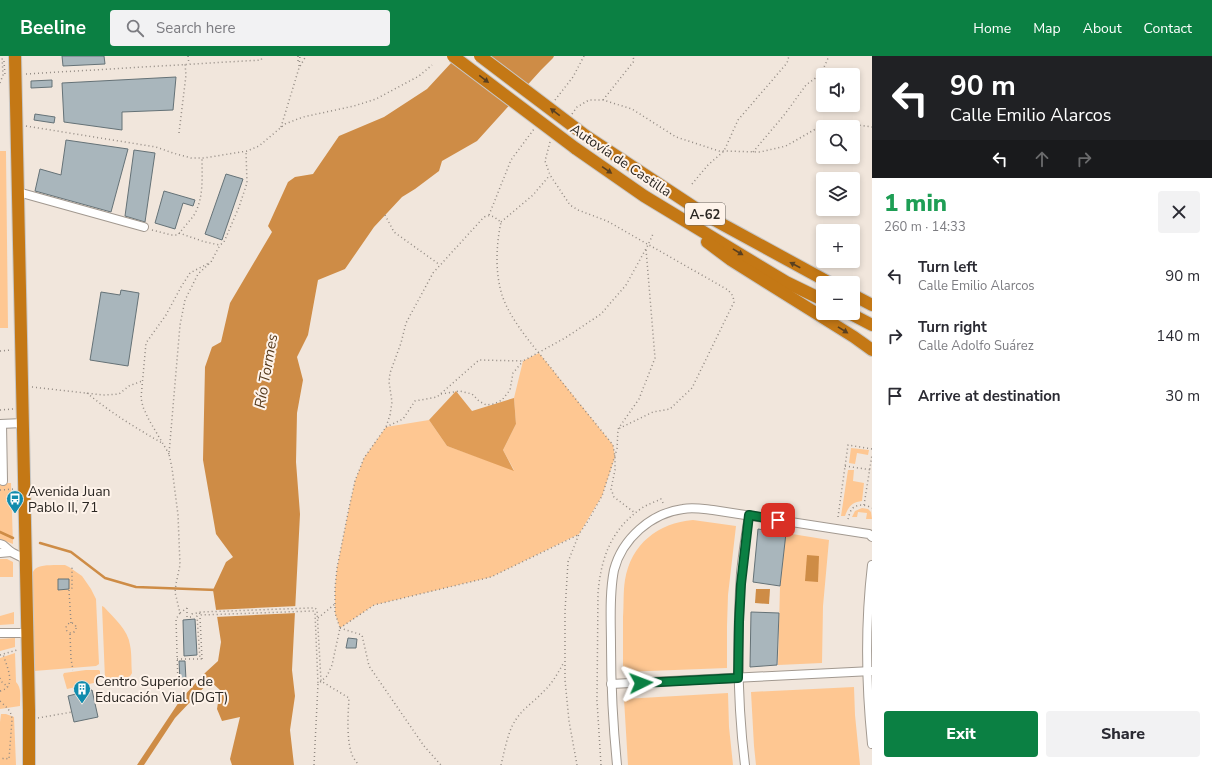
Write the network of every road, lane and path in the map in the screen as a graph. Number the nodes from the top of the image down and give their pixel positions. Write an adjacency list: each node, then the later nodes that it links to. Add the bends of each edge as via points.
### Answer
1 (2, 56): 12 (path)
2 (188, 56): 14 (path)
3 (263, 56): 14 (path, via 261,60)
4 (299, 56): 16 (path)
5 (306, 56): 16 (path)
6 (453, 56): 33 (highway, Autovía de Castilla / A-62, one-way to 33, bridge, via 575,148)
7 (480, 56): 45 (highway, Autovía de Castilla / A-62, one-way to 7, bridge, via 709,217 586,136)
8 (584, 56): 19 (path)
9 (632, 56): 20 (path, via 634,61)
10 (789, 56): 27 (path, via 787,63 738,120)
11 (829, 56): 28 (path, via 821,74 806,85)
12 (7, 59): 17 (highway); 18 (path)
13 (185, 64): 14 (path); 17 (path); 25 (path, via 186,74)
14 (188, 64)
15 (432, 65): 22 (path, via 419,76 376,99 303,117)
16 (298, 68): 22 (path)
17 (16, 74): 21 (highway)
18 (0, 83)
19 (556, 100)
20 (603, 100)
21 (17, 124): 29 (path, via 156,146 191,158); 32 (highway)
22 (281, 127): 26 (path, via 259,146)
23 (872, 127): 28 (path, via 838,122 826,123 786,146)
24 (535, 129): 35 (path, via 511,160)
25 (178, 133)
26 (246, 151): 29 (path); 40 (path, via 247,183 224,242)
27 (724, 151): 28 (path); 31 (path)
28 (753, 152)
29 (202, 158): 38 (path, via 203,180 200,197 194,214)
30 (550, 175): 36 (path, via 533,195)
31 (692, 184)
32 (18, 192): 37 (street); 62 (highway)
33 (644, 196): 46 (highway, Autovía de Castilla / A-62, one-way to 46, via 786,282); 52 (highway, one-way to 52, via 731,260)
34 (385, 215): 44 (path, via 394,232)
35 (489, 215): 36 (path); 44 (path, via 474,227)
36 (501, 222): 54 (path, via 497,270 502,295 507,308)
37 (144, 227): 38 (path, via 171,235)
38 (179, 233): 40 (path)
39 (653, 234): 41 (path)
40 (220, 245): 43 (path)
41 (648, 245): 42 (path); 65 (path, via 728,290 734,302 692,388 670,409 653,412)
42 (646, 249): 54 (path, via 626,285 601,314); 65 (path, via 655,358 639,399)
43 (211, 262): 56 (path, via 190,273 166,315 146,343); 68 (path, via 198,274 185,300 180,325)
44 (440, 265): 64 (path, via 406,323 390,373 392,402)
45 (817, 276)
46 (816, 297)
47 (860, 299): 48 (highway)
48 (872, 305)
49 (860, 319): 50 (highway)
50 (872, 325)
51 (12, 350): 53 (path)
52 (872, 350)
53 (0, 351)
54 (539, 353): 55 (path); 70 (path, via 612,445)
55 (524, 361): 59 (path, via 480,360); 59 (path, via 513,373 510,390 502,400 494,404 486,405 472,394 460,391)
56 (142, 381): 58 (path, via 129,386 119,394); 66 (path, via 143,407)
57 (32, 387): 58 (path)
58 (87, 393): 66 (path, via 101,405)
59 (439, 395): 64 (path, via 416,401 403,419)
60 (12, 409): 61 (path)
61 (0, 410)
62 (23, 423): 63 (street); 87 (highway)
63 (1, 424): 73 (street)
64 (386, 427): 90 (path, via 364,458 355,481 337,568)
65 (618, 428): 70 (path)
66 (163, 444): 68 (path)
67 (872, 449): 71 (path, via 848,445)
68 (169, 454): 92 (path, via 178,515 180,565 175,592)
69 (872, 455): 72 (path)
70 (615, 457): 76 (path, via 611,489 614,497 635,513 661,499); 82 (path, via 602,496)
71 (845, 466): 72 (path); 80 (path)
72 (871, 470): 77 (path)
73 (2, 481)
74 (14, 489): 75 (path)
75 (0, 490)
76 (663, 503)
77 (864, 505): 78 (path); 81 (path, via 854,507)
78 (872, 508)
79 (749, 515): 83 (street, via 869,534); 108 (street, via 742,571); 111 (street, via 683,509 658,517 629,540 614,570 611,598)
80 (838, 517)
81 (848, 519)
82 (579, 534): 96 (path, via 491,577 374,605); 104 (path, via 568,562)
83 (872, 537)
84 (0, 544): 85 (street)
85 (11, 552): 86 (street); 87 (street)
86 (0, 553)
87 (25, 559): 98 (highway)
88 (872, 565): 106 (street, via 868,621)
89 (72, 566): 95 (path, via 72,588 69,590)
90 (335, 604): 94 (path); 96 (path, via 334,613)
91 (310, 610): 93 (path); 94 (path, via 317,610); 110 (path, via 315,613)
92 (180, 613): 93 (path, via 187,608 187,617); 103 (path, via 176,619)
93 (201, 614): 103 (path, via 201,659)
94 (318, 618): 109 (path)
95 (70, 623): 99 (path, via 65,630); 99 (path, via 74,624 76,630)
96 (340, 628): 109 (path, via 332,665 327,676); 125 (path, via 362,635 369,666 424,746)
97 (0, 633): 98 (street)
98 (27, 633): 122 (highway)
99 (70, 634): 105 (path)
100 (17, 650): 101 (path)
101 (3, 654): 102 (path); 115 (path, via 10,674)
102 (0, 655)
103 (177, 659): 114 (path)
104 (565, 660): 126 (path, via 544,692 528,705 514,722); 127 (path, via 569,721)
105 (73, 670)
106 (870, 671): 108 (street); 120 (street, via 868,704)
107 (0, 678): 115 (path)
108 (738, 678): 111 (street); 129 (street)
109 (321, 681): 110 (path); 124 (path, via 349,698 348,737 353,757)
110 (318, 684): 123 (path)
111 (611, 684): 128 (street)
112 (190, 685): 114 (path)
113 (175, 686): 114 (path)
114 (178, 686)
115 (8, 687): 116 (path)
116 (0, 691)
117 (0, 701): 121 (path, via 12,714 9,759)
118 (72, 712): 119 (path)
119 (34, 718)
120 (872, 744)
121 (0, 760)
122 (29, 765)
123 (314, 765)
124 (359, 765)
125 (441, 765)
126 (501, 765)
127 (577, 765)
128 (617, 765)
129 (745, 765)

